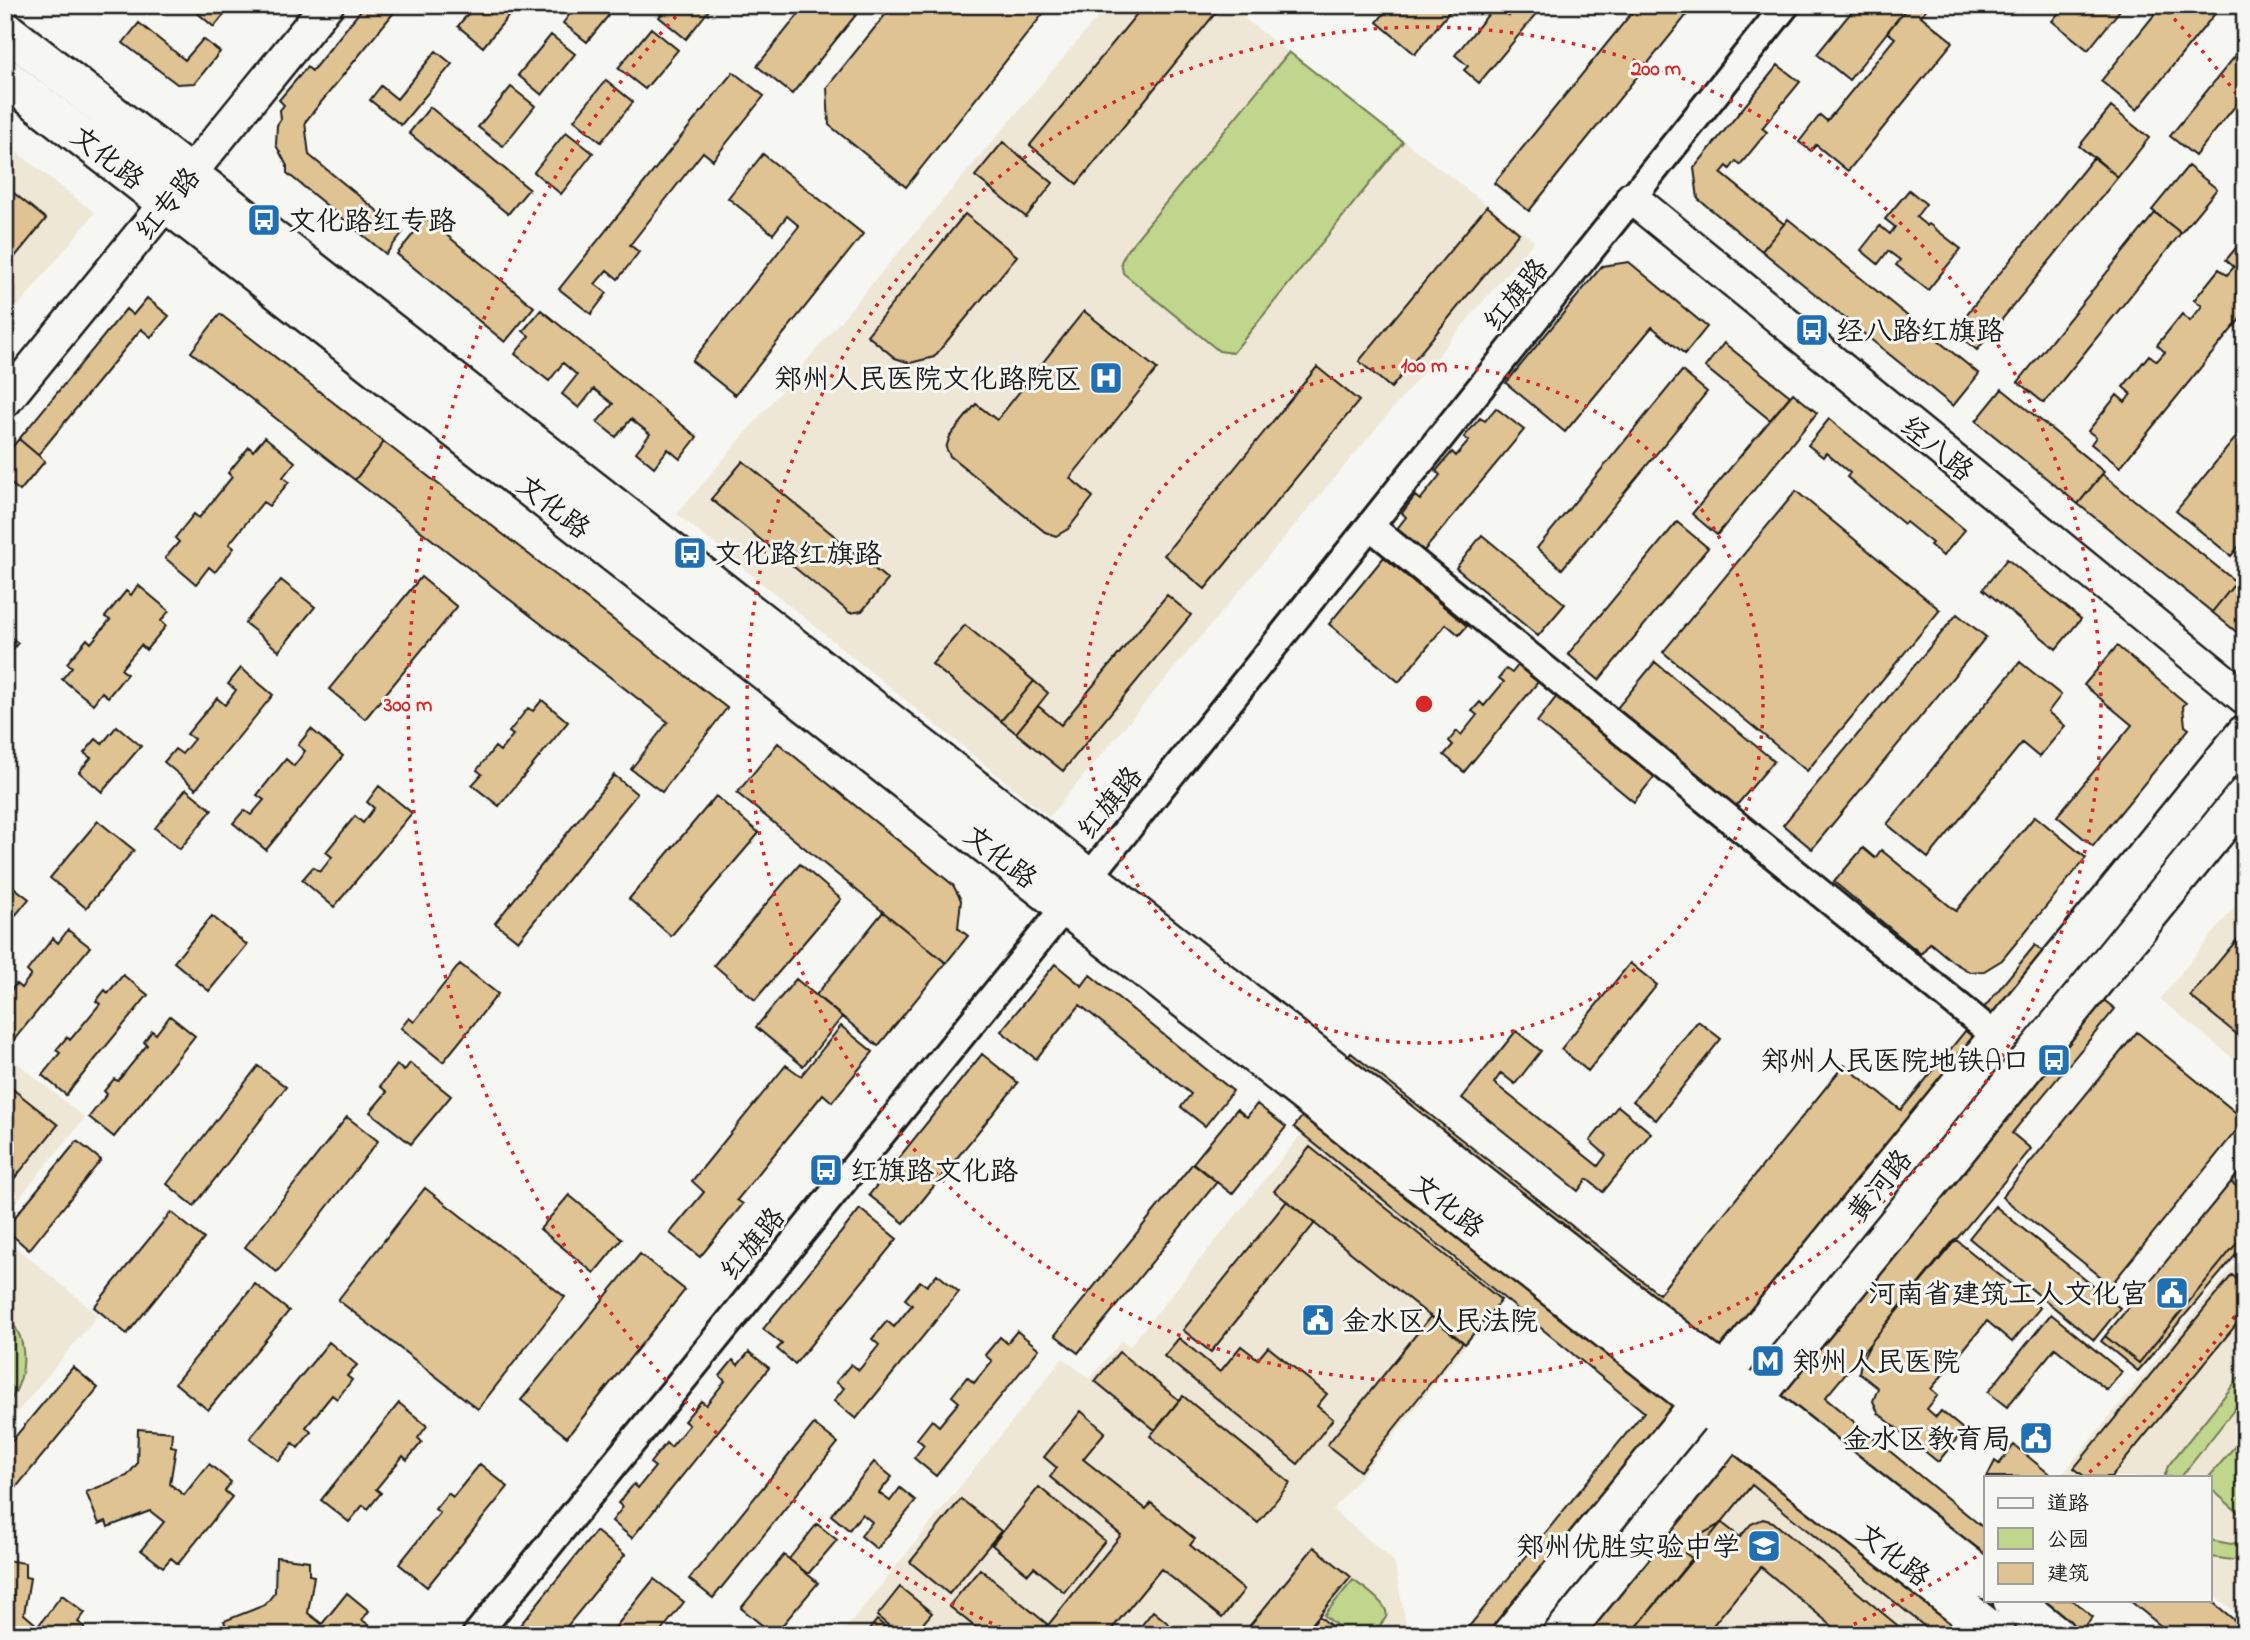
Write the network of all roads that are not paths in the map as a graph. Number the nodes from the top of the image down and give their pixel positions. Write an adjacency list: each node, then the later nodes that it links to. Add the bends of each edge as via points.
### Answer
1 (327, 5): 5 (street, 红专路)
2 (1786, 5): 6 (street, 红旗路)
3 (5, 30): 5 (main road, 文化路)
4 (5, 77): 7 (main road, 文化路)
5 (190, 175): 7 (street, 红专路); 13 (main road, 文化路)
6 (1632, 198): 9 (street, 红旗路); 10 (street, 经八路)
7 (167, 203): 8 (street, 红专路); 14 (main road, 文化路)
8 (5, 401)
9 (1370, 526): 13 (street, 红旗路); 15 (street)
10 (2245, 698)
11 (2245, 734): 15 (main road, 黄河路)
12 (2245, 796): 17 (main road, 黄河路)
13 (1088, 878): 14 (street, 红旗路); 16 (main road, 文化路)
14 (1066, 906): 18 (main road, 文化路); 22 (street, 红旗路)
15 (1998, 1038): 16 (main road, 黄河路)
16 (1724, 1374): 17 (main road, 文化路); 18 (main road, 黄河路)
17 (1755, 1399): 19 (main road, 黄河路); 20 (main road, 文化路)
18 (1700, 1403): 19 (main road, 文化路); 23 (main road, 黄河路)
19 (1731, 1427): 24 (main road, 黄河路); 25 (main road, 文化路)
20 (1984, 1578)
21 (2015, 1602): 26 (main road)
22 (476, 1635)
23 (1511, 1635)
24 (1562, 1635)
25 (1997, 1635)
26 (2056, 1635)

